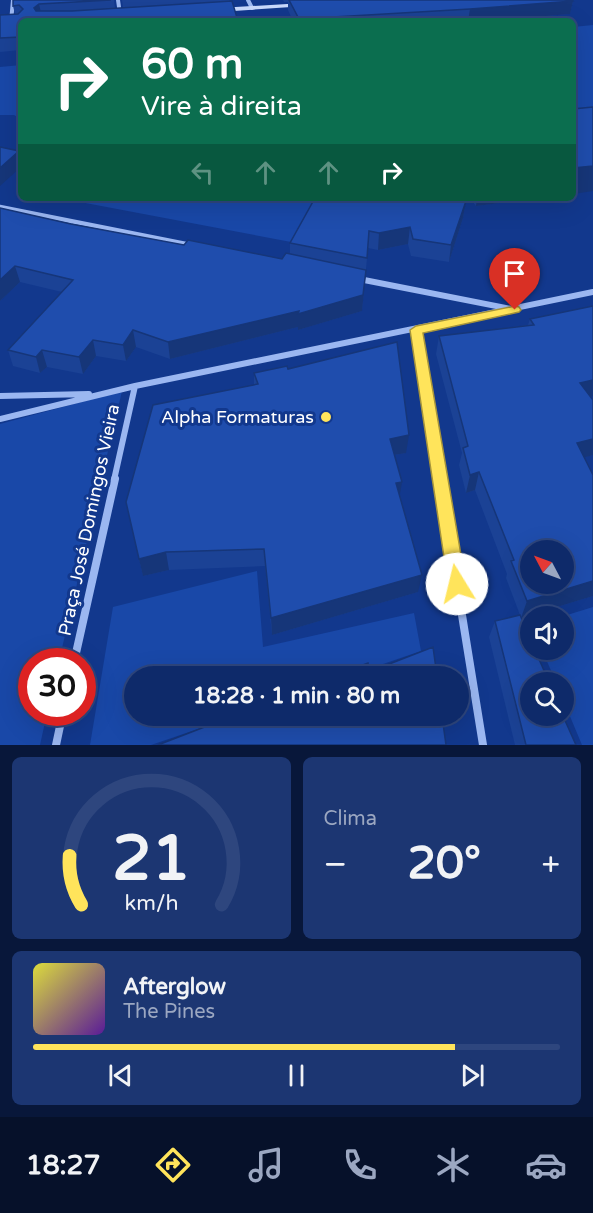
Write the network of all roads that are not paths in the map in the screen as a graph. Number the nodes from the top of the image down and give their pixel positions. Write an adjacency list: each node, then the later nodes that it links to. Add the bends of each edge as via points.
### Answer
1 (13, 0): 11 (street)
2 (118, 0): 8 (street)
3 (248, 0): 5 (street)
4 (318, 4): 5 (main road)
5 (252, 8): 6 (main road)
6 (208, 11)
7 (131, 15): 8 (main road)
8 (120, 16): 9 (main road)
9 (109, 17)
10 (18, 22): 11 (main road)
11 (11, 23): 12 (main road)
12 (0, 24)
13 (0, 207): 14 (street)
14 (199, 246)
15 (351, 277): 17 (street)
16 (593, 292): 17 (street)
17 (515, 310): 18 (street)
18 (416, 330): 19 (street); 26 (street)
19 (135, 386): 20 (street); 23 (street, Praça José Domingos Vieira)
20 (105, 393): 21 (street, Praça José Domingos Vieira); 22 (street, Praça José Domingos Vieira)
21 (0, 396)
22 (0, 419)
23 (77, 648)
24 (60, 726): 25 (street)
25 (56, 745)
26 (483, 745)

